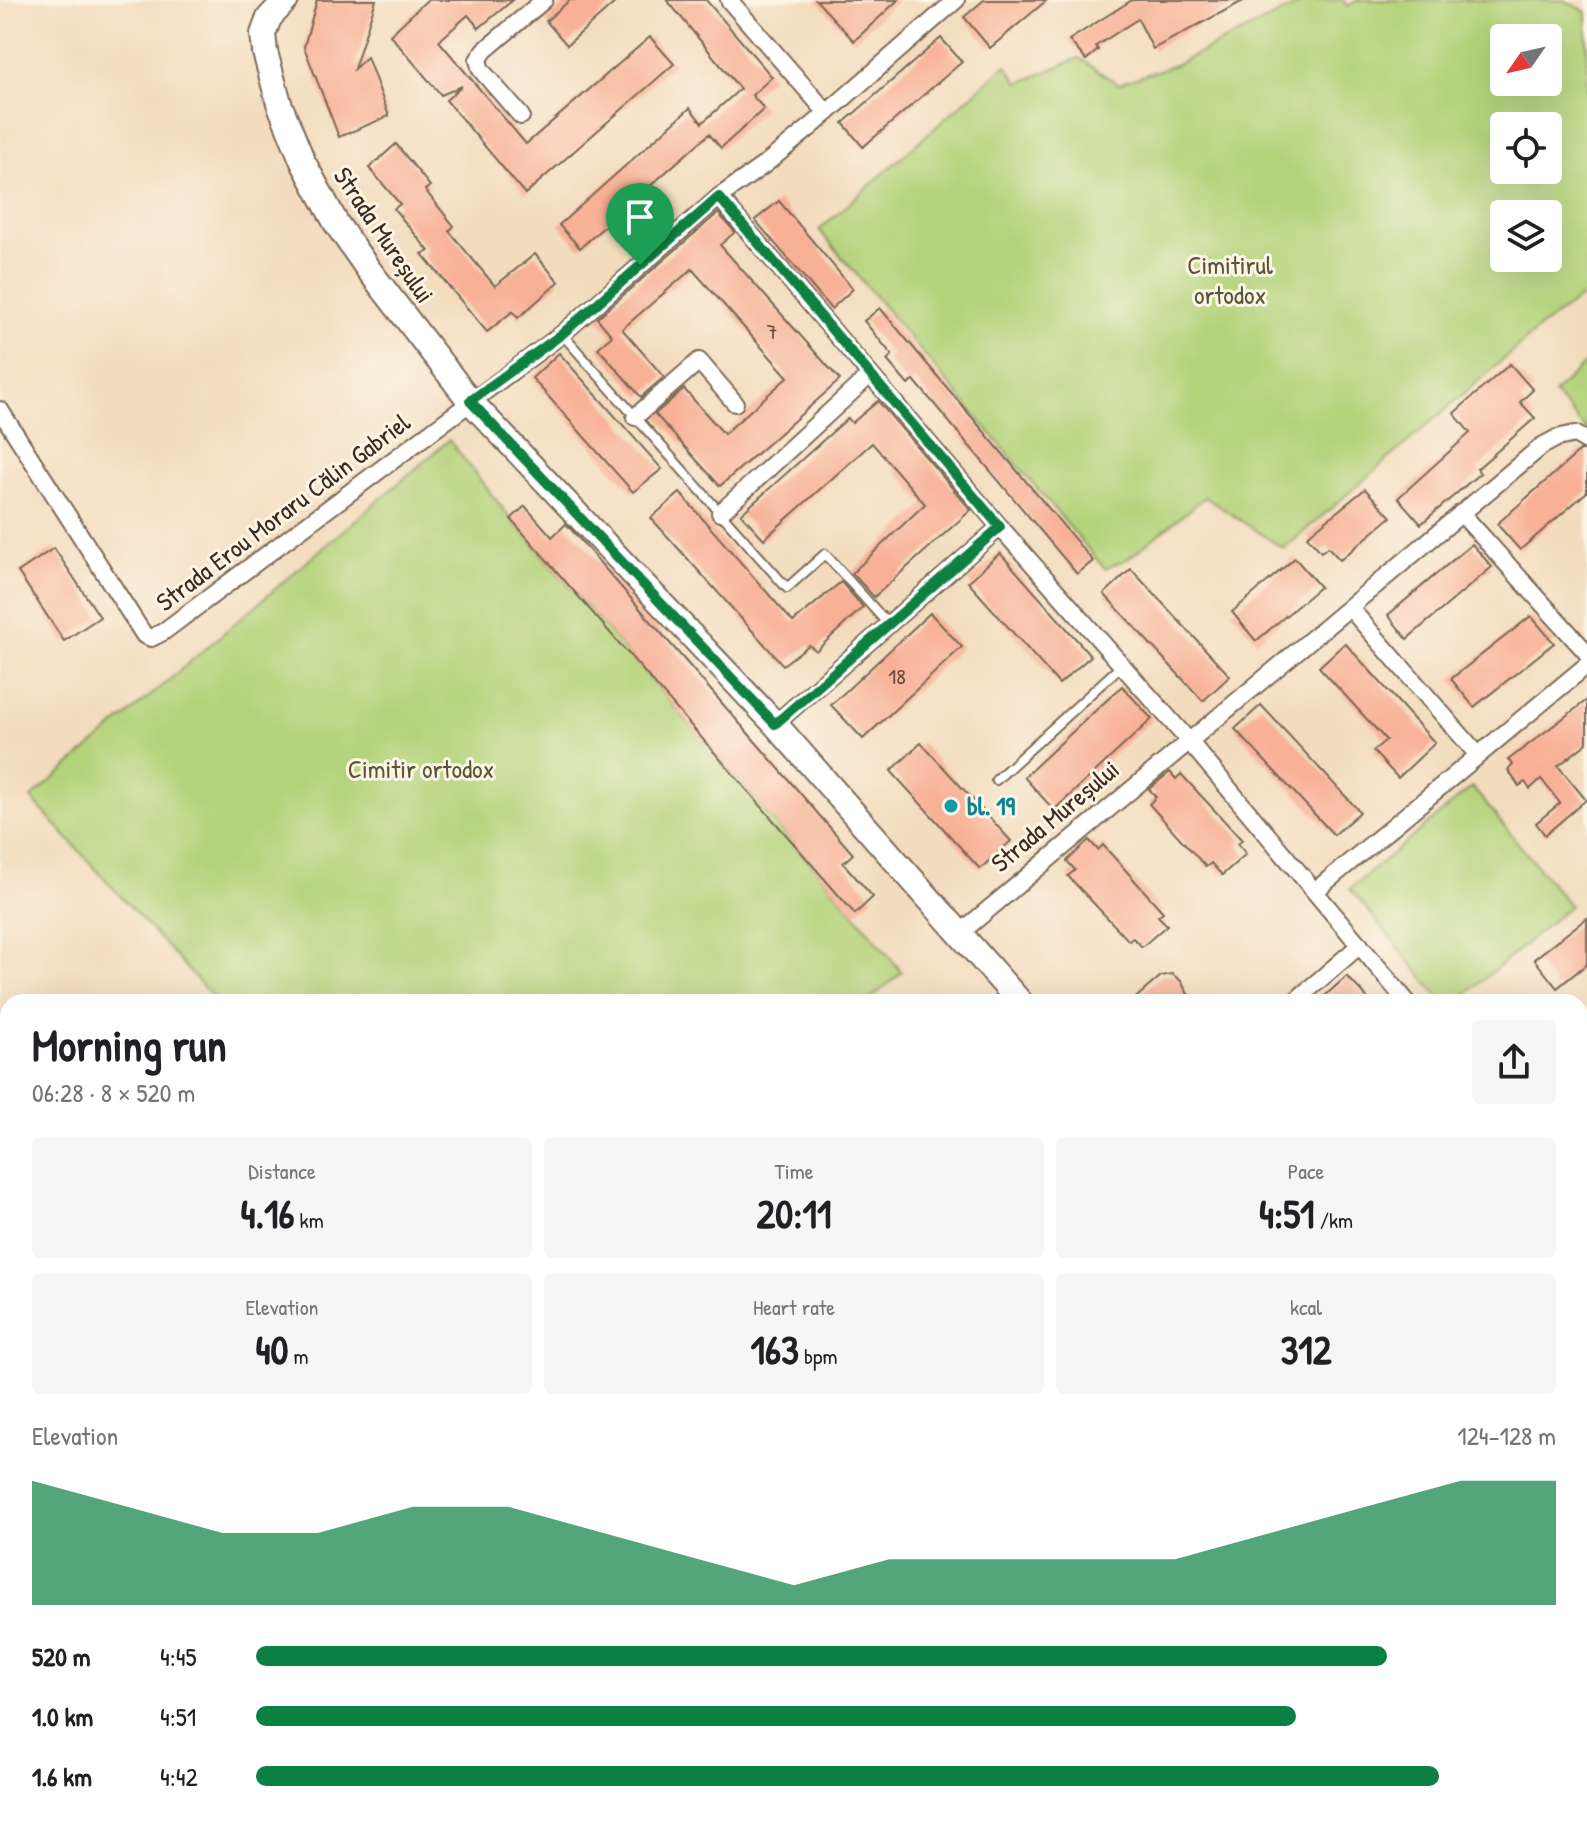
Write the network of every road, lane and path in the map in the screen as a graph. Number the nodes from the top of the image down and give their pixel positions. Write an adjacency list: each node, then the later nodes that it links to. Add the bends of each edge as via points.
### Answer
1 (286, 0): 10 (street, Strada Mureșului, via 263,34 279,103 303,162 336,223)
2 (544, 0): 6 (street, via 478,60)
3 (729, 0): 5 (street)
4 (956, 0): 5 (street)
5 (827, 113): 7 (street)
6 (521, 116)
7 (719, 197): 8 (street); 9 (street)
8 (562, 334): 10 (street); 13 (lane)
9 (870, 375): 15 (street); 17 (street)
10 (470, 401): 12 (street, Strada Erou Moraru Călin Gabriel, via 151,638 144,635); 23 (street, Strada Mureșului)
11 (735, 403): 13 (street, via 699,361)
12 (0, 410)
13 (635, 417): 15 (lane)
14 (1587, 441): 16 (street, Strada Mureșului, via 1575,434 1542,446)
15 (720, 513): 19 (lane, via 787,588 825,554)
16 (1461, 513): 18 (street, Strada Mureșului); 20 (street)
17 (1000, 527): 19 (street); 21 (street)
18 (1350, 608): 24 (street, Strada Mureșului); 25 (street)
19 (889, 625): 23 (street)
20 (1587, 653)
21 (1122, 665): 24 (street); 26 (lane)
22 (1587, 665): 25 (street)
23 (775, 724): 28 (street, Strada Mureșului)
24 (1188, 740): 27 (street); 28 (street, Strada Mureșului)
25 (1478, 755): 27 (street)
26 (996, 780)
27 (1315, 891): 29 (street)
28 (959, 934): 30 (street, Strada Mureșului)
29 (1360, 945): 31 (street); 32 (street)
30 (1013, 994)
31 (1303, 994)
32 (1400, 994)

